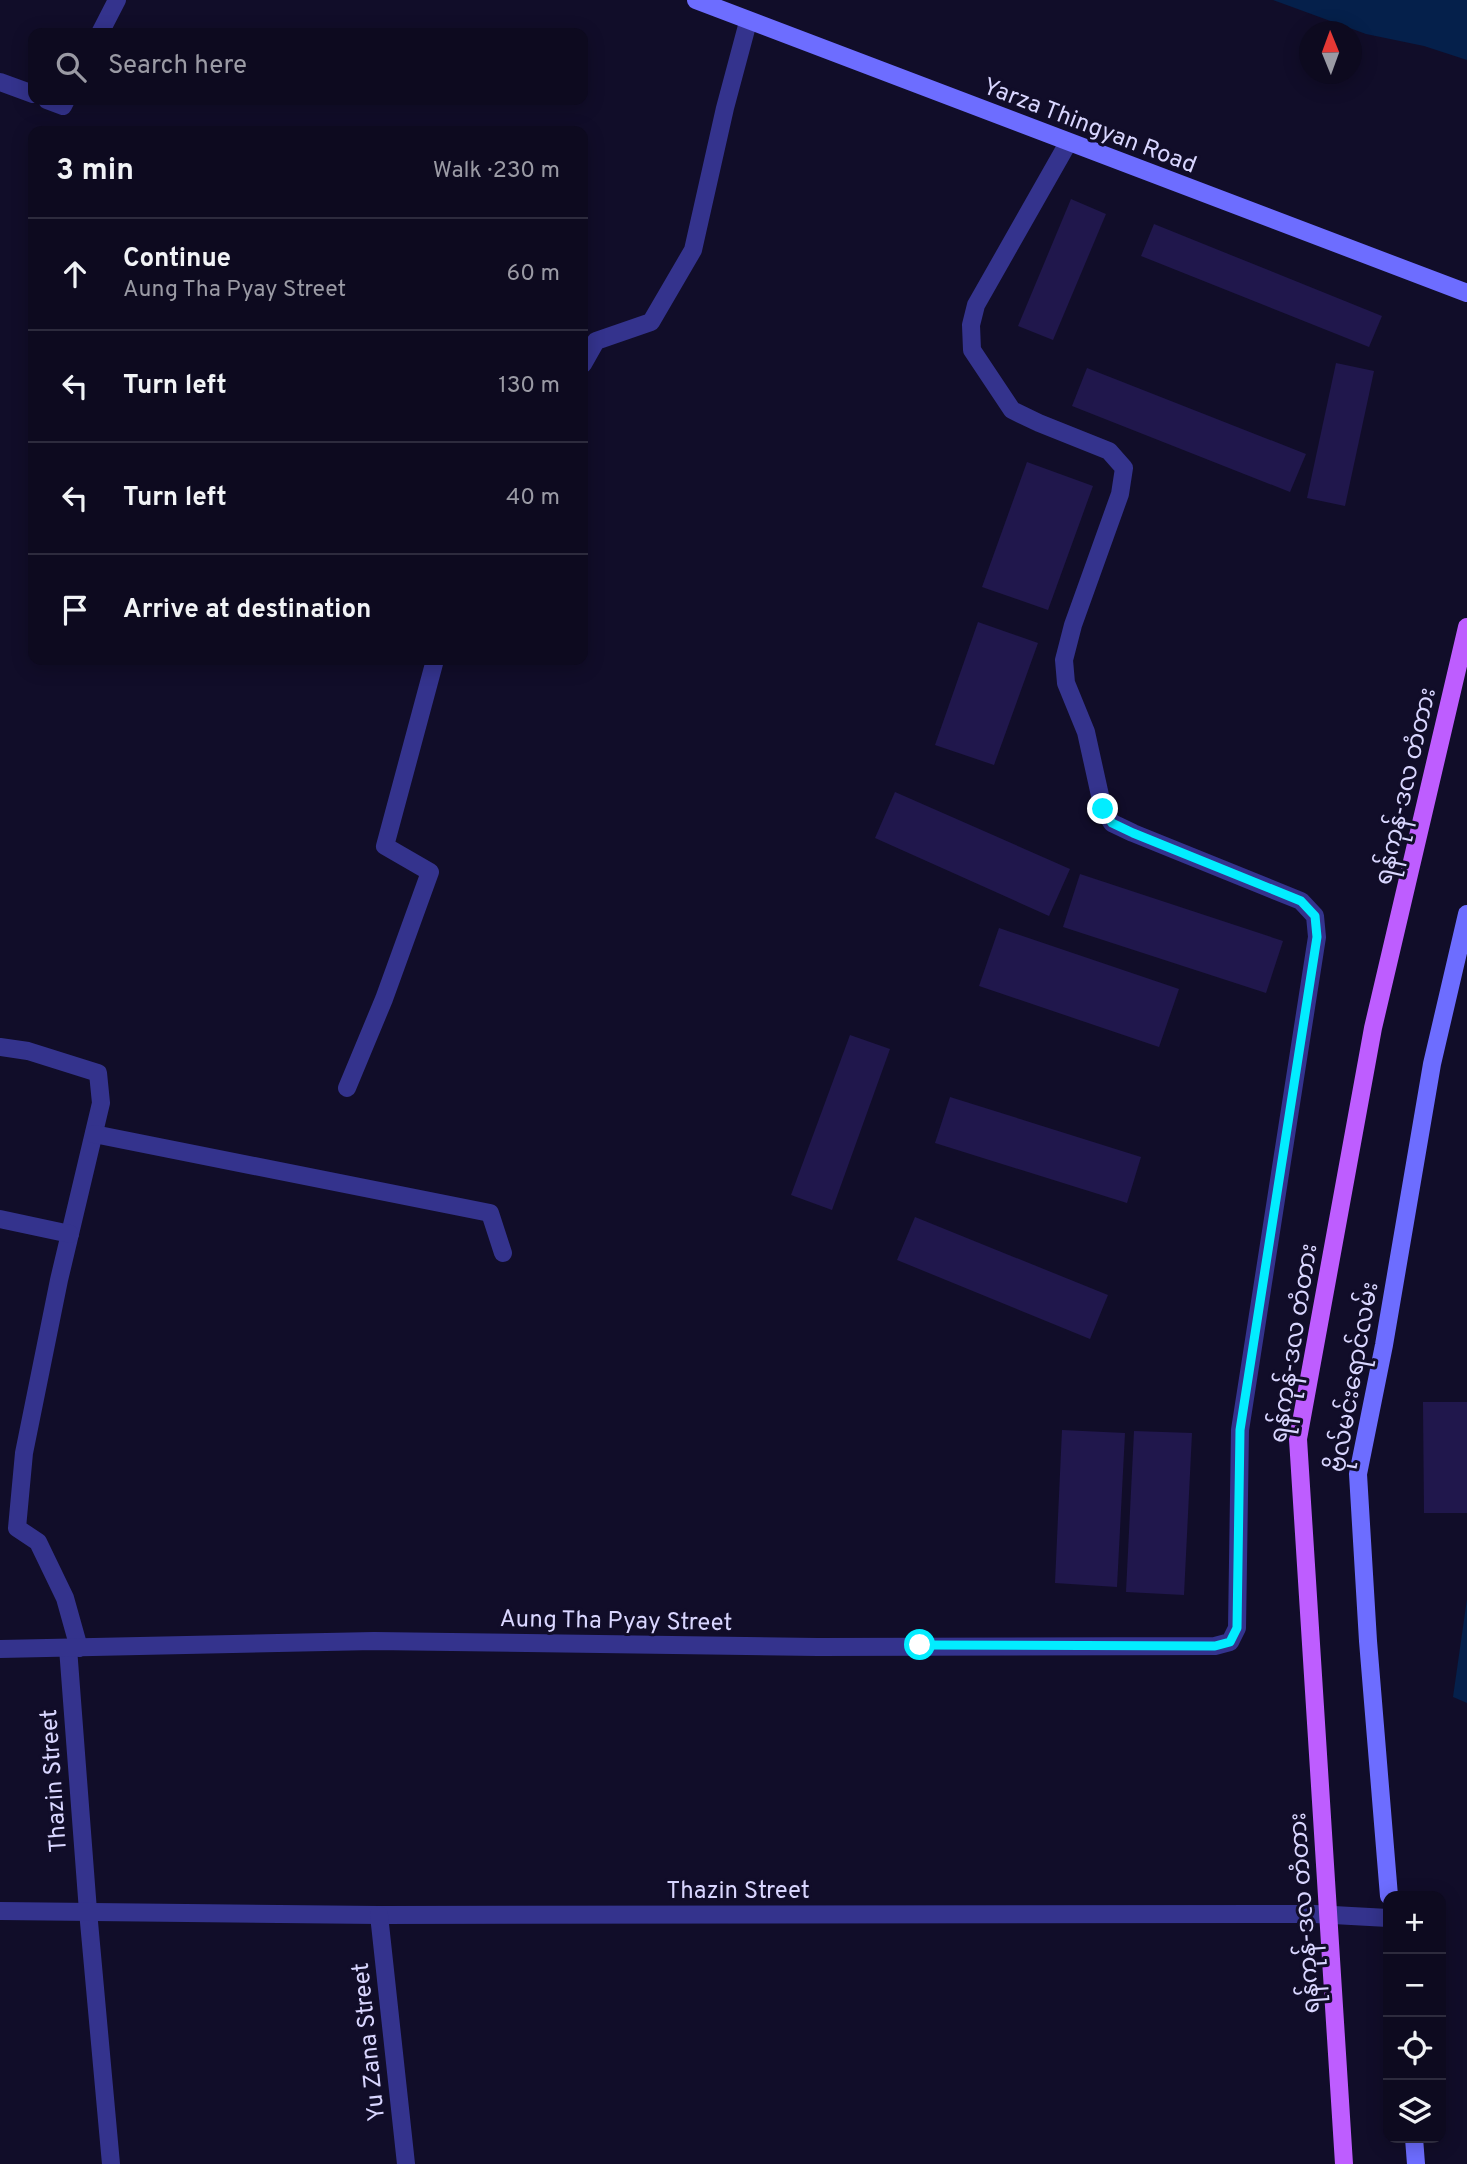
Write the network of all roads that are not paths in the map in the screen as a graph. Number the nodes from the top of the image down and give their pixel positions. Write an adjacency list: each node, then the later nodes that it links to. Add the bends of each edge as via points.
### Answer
1 (117, 0): 4 (street)
2 (696, 0): 3 (street, Yarza Thingyan Road)
3 (748, 22): 7 (street, Yarza Thingyan Road); 9 (street, via 693,250 651,322 596,341)
4 (103, 28)
5 (0, 82): 6 (street)
6 (28, 92)
7 (1069, 143): 8 (street, Yarza Thingyan Road); 19 (street, Aung Tha Pyay Street, via 976,305 972,350 1012,410 1110,451 1124,468 1120,494 1064,660 1066,683 1086,732 1103,809 1112,823 1301,901 1315,916 1317,937 1240,1430 1237,1628 1230,1642 1215,1646 818,1647 374,1641)
8 (1467, 293)
9 (588, 355)
10 (1467, 628): 29 (main road, ရန်ကုန်-ဒလ တံတား, via 1373,1028 1298,1438)
11 (434, 665): 14 (street, via 385,845 430,872)
12 (1467, 915): 21 (street, ဗိုလ်မင်းရောင်လမ်း, via 1432,1064 1357,1475)
13 (0, 1047): 15 (street, via 98,1073 101,1102)
14 (347, 1088)
15 (94, 1134): 17 (street); 18 (street, via 489,1213)
16 (0, 1219): 17 (street)
17 (70, 1234): 19 (street, Thazin Street, via 24,1453 17,1528 38,1542 65,1598)
18 (503, 1253)
19 (73, 1648): 20 (street, Aung Tha Pyay Street); 23 (street, Thazin Street)
20 (0, 1649)
21 (1389, 1891)
22 (0, 1911): 23 (street, Thazin Street)
23 (88, 1911): 24 (street, Thazin Street); 27 (street, Thazin Street)
24 (379, 1915): 25 (street, Thazin Street, via 1315,1914); 28 (street, Yu Zana Street)
25 (1383, 1918)
26 (1414, 2143): 30 (street)
27 (111, 2164)
28 (406, 2164)
29 (1344, 2164)
30 (1416, 2164)

